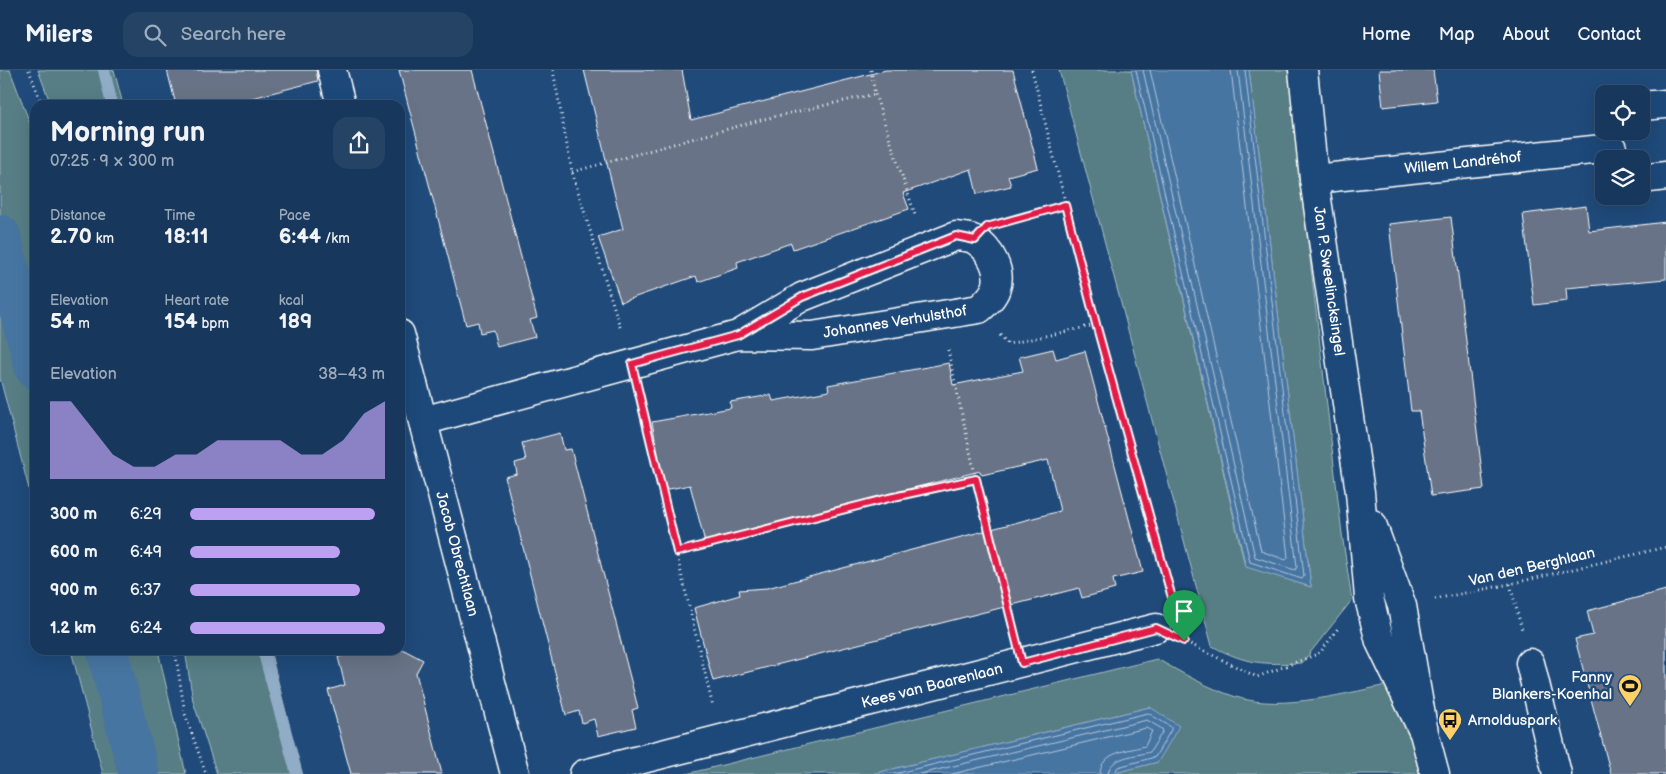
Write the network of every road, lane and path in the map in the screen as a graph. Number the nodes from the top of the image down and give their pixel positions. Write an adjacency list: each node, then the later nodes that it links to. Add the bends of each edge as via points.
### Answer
1 (29, 70): 8 (path)
2 (332, 70): 9 (street)
3 (553, 70): 13 (path)
4 (871, 70): 7 (path)
5 (1032, 70): 17 (path)
6 (1303, 70): 16 (street, Jan P. Sweelincksingel)
7 (876, 94): 13 (path, via 764,119); 19 (path)
8 (40, 100)
9 (340, 100)
10 (1666, 104): 11 (street)
11 (1650, 105)
12 (1615, 146): 16 (street, Willem Landréhof)
13 (572, 172): 25 (path)
14 (1666, 176): 15 (street)
15 (1650, 178)
16 (1314, 179): 28 (street, Jan P. Sweelincksingel)
17 (1065, 205): 18 (path, via 987,227); 22 (path)
18 (975, 240): 19 (street, Johannes Verhulsthof, via 956,236); 20 (street, Johannes Verhulsthof, via 997,268 997,287)
19 (925, 248): 23 (street, Johannes Verhulsthof, via 802,297)
20 (979, 309): 21 (street, Johannes Verhulsthof); 22 (path, via 1008,344)
21 (941, 315): 23 (street, Johannes Verhulsthof, via 812,336); 27 (path)
22 (1096, 324): 32 (path)
23 (738, 335): 25 (street, Johannes Verhulsthof)
24 (405, 353): 26 (street, Jacob Obrechtlaan)
25 (632, 364): 26 (street, Johannes Verhulsthof); 30 (path)
26 (423, 422): 42 (street, Jacob Obrechtlaan)
27 (976, 479): 30 (path); 37 (path)
28 (1360, 492): 33 (street, Jan P. Sweelincksingel); 34 (street, Jan P. Sweelincksingel)
29 (1666, 547): 31 (path, Van den Berghlaan)
30 (677, 552): 40 (path)
31 (1510, 584): 33 (path, Van den Berghlaan); 38 (path)
32 (1173, 603)
33 (1402, 606): 39 (street, Jan P. Sweelincksingel)
34 (1372, 613): 35 (path, via 1342,623 1320,653 1257,677); 39 (street, Jan P. Sweelincksingel, via 1380,642)
35 (1156, 628): 37 (street, Kees van Baarenlaan)
36 (176, 655): 41 (path, via 185,714)
37 (1022, 663): 40 (street, Kees van Baarenlaan)
38 (1530, 663): 45 (street)
39 (1424, 733): 44 (street, Jan P. Sweelincksingel)
40 (721, 739): 43 (street, Kees van Baarenlaan)
41 (206, 774)
42 (515, 774)
43 (584, 774)
44 (1435, 774)
45 (1556, 774)

